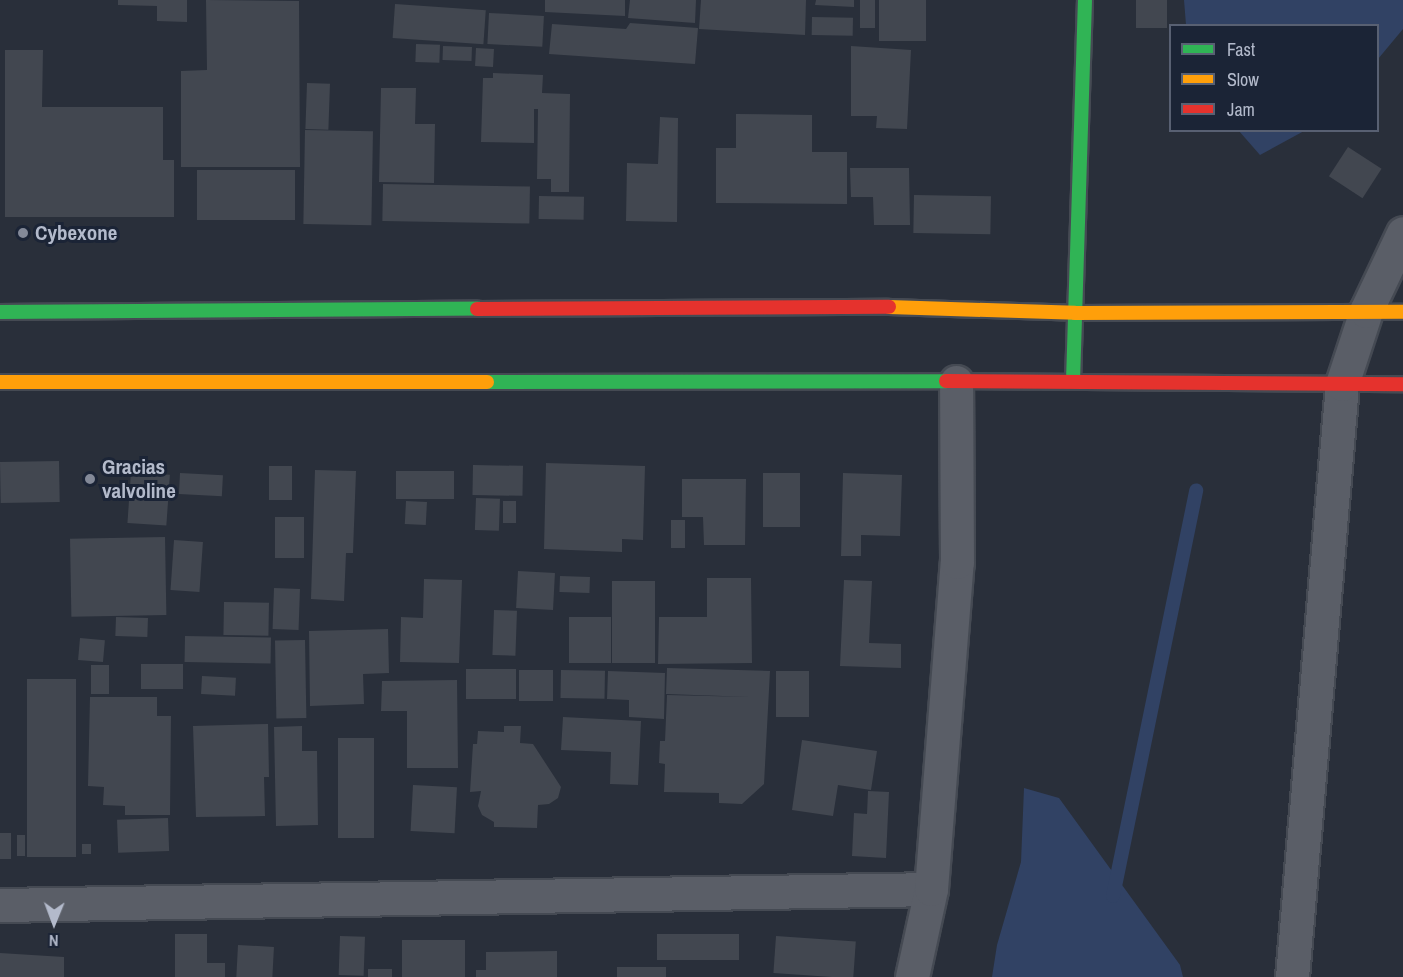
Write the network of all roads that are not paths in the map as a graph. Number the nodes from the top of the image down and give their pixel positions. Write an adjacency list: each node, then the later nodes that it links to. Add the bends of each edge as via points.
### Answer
1 (1085, 0): 6 (main road)
2 (1403, 233): 3 (street)
3 (1366, 311): 5 (main road); 6 (main road); 10 (street)
4 (0, 312): 6 (main road, via 925,307)
5 (1403, 312)
6 (1075, 313): 7 (main road)
7 (1073, 381): 9 (main road); 10 (main road)
8 (0, 382): 9 (main road)
9 (957, 382): 12 (street, via 957,562)
10 (1342, 384): 11 (main road); 15 (street)
11 (1403, 384)
12 (931, 889): 13 (street); 14 (street)
13 (0, 905)
14 (912, 977)
15 (1292, 977)

